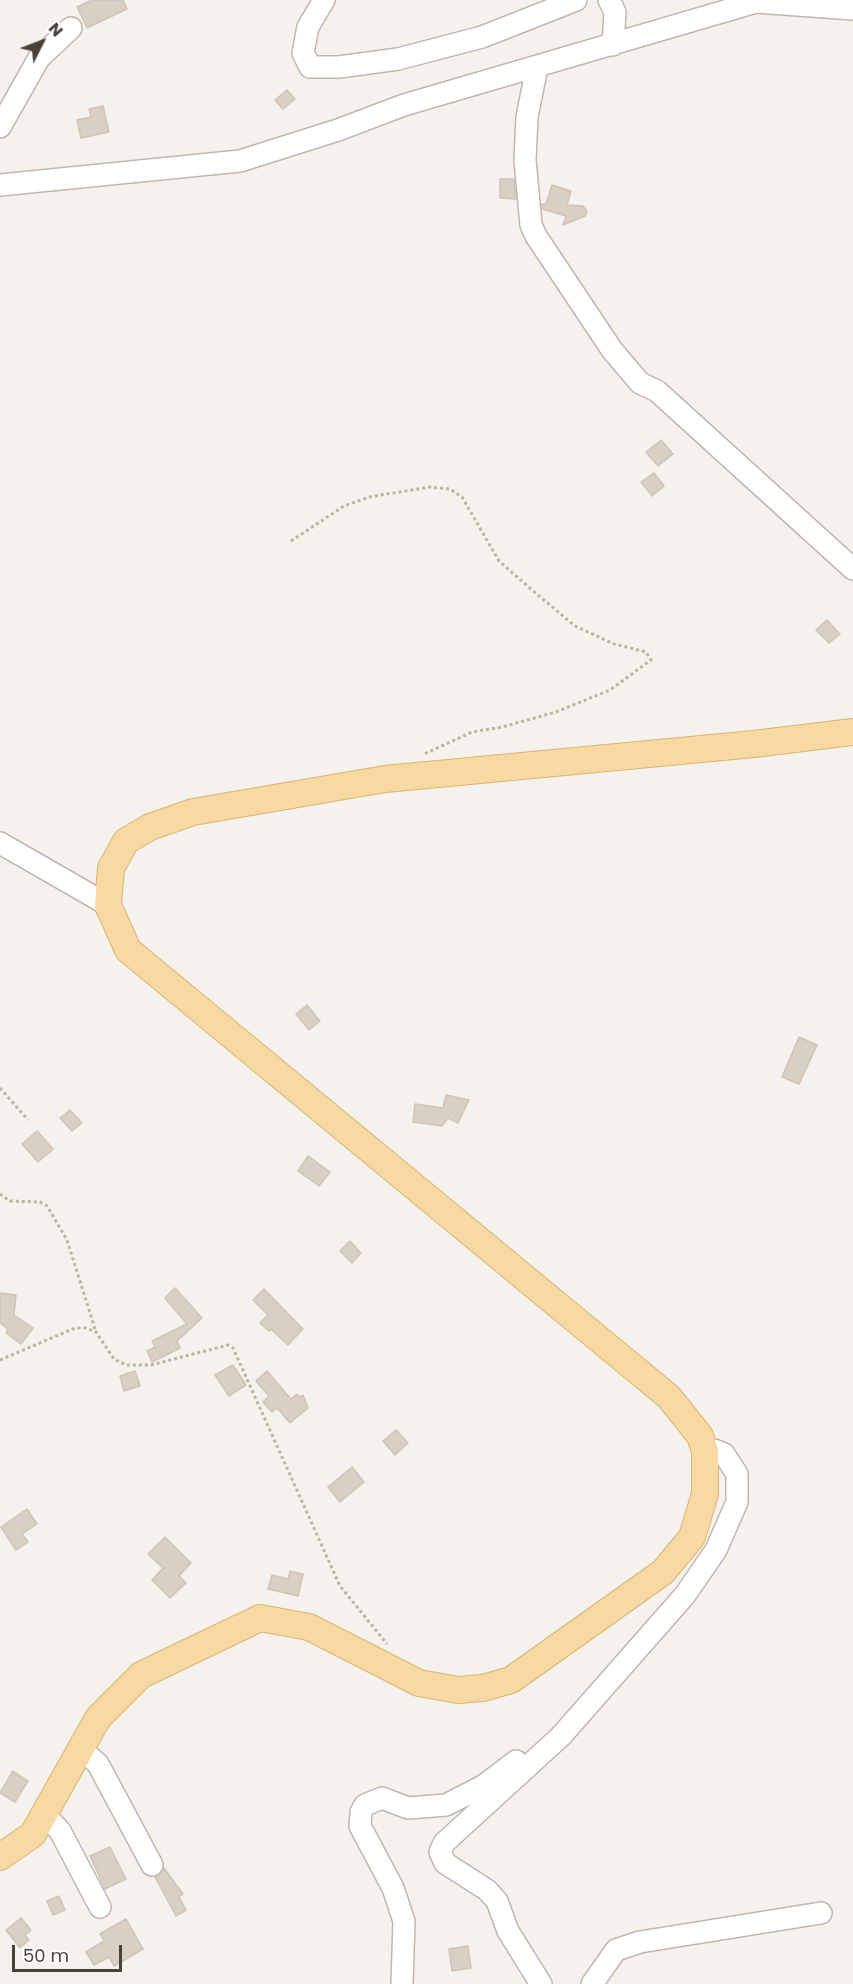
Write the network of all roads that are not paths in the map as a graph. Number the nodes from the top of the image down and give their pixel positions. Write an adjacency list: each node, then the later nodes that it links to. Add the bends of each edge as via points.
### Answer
1 (324, 0): 2 (street, via 308,27 303,53 310,67 339,67 419,53 482,37)
2 (576, 0)
3 (609, 0): 6 (street, via 615,12)
4 (853, 9): 6 (street, via 756,2)
5 (71, 28): 8 (street, via 39,58)
6 (613, 45): 7 (street)
7 (537, 67): 9 (street, via 404,105 240,161); 10 (street, via 527,117 525,160 531,225 536,236 612,350 640,383 657,392)
8 (0, 127)
9 (0, 184)
10 (853, 569)
11 (853, 732): 13 (main road, via 398,778 193,812 126,840 111,868)
12 (0, 843): 13 (street)
13 (108, 905): 14 (main road, via 128,950 669,1397 700,1436)
14 (705, 1451): 15 (street, via 724,1454 737,1474 737,1502 716,1550 685,1595); 16 (main road, via 705,1494 692,1537 663,1572 511,1680 458,1690 418,1683 309,1627 260,1618 141,1675 98,1718)
15 (561, 1736): 22 (street, via 446,1805 408,1808 382,1798 365,1805 360,1826 393,1888 404,1921); 23 (street, via 444,1843 440,1852 445,1863 497,1901 508,1931)
16 (81, 1749): 17 (main road); 19 (street, via 98,1764)
17 (44, 1814): 18 (main road, via 33,1834); 20 (street, via 60,1831)
18 (0, 1857)
19 (152, 1865)
20 (100, 1907)
21 (821, 1914): 24 (street, via 640,1942 616,1950)
22 (402, 1984)
23 (542, 1984)
24 (592, 1984)

